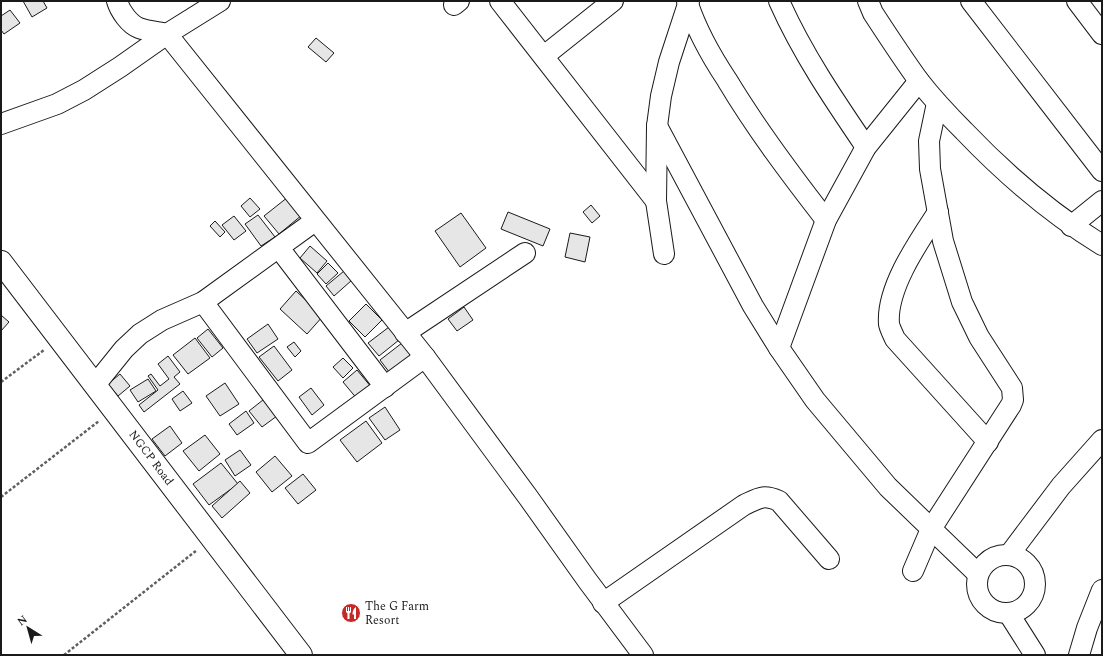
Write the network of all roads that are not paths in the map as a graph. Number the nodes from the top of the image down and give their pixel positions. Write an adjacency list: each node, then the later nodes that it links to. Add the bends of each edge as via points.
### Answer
1 (117, 1): 10 (street, via 124,14)
2 (220, 1): 11 (street)
3 (500, 1): 13 (street)
4 (613, 1): 13 (street)
5 (779, 1): 19 (street, via 788,23 825,88)
6 (868, 1): 15 (street, via 873,13)
7 (971, 1): 20 (street)
8 (1077, 1): 12 (street)
9 (688, 2): 18 (street, via 669,62); 24 (street, via 708,50 743,108)
10 (138, 28): 11 (street); 14 (street)
11 (167, 34): 14 (street); 25 (street)
12 (1102, 34)
13 (544, 56): 21 (street)
14 (133, 58): 17 (street, via 84,90 57,104)
15 (919, 81): 16 (street); 19 (street)
16 (937, 103): 23 (street, via 929,141 930,169); 26 (street, via 1025,190)
17 (1, 124)
18 (657, 126): 21 (street); 34 (street, via 753,306)
19 (866, 147): 24 (street)
20 (1102, 171)
21 (656, 201): 30 (street)
22 (1102, 201): 26 (street)
23 (938, 212): 39 (street, via 962,302 979,337 1009,381 1014,394 1011,406); 39 (street, via 906,262 892,300 889,326 895,339)
24 (826, 220): 34 (street)
25 (315, 221): 28 (street); 33 (street)
26 (1071, 226): 27 (street)
27 (1102, 245)
28 (279, 248): 32 (street); 37 (street)
29 (525, 253): 33 (street)
30 (664, 254)
31 (2, 265): 36 (main road, NGCP Road)
32 (203, 302): 36 (street, via 162,320 140,334 124,349); 37 (street, via 308,443)
33 (405, 333): 35 (street)
34 (779, 348): 40 (street, via 815,400 888,487)
35 (425, 357): 37 (street); 46 (street)
36 (95, 385): 48 (main road, NGCP Road)
37 (385, 386)
38 (1102, 440): 41 (street, via 1061,486)
39 (988, 442): 40 (street)
40 (931, 529): 43 (street); 44 (street)
41 (1009, 555): 44 (street, via 990,559); 47 (street, via 1018,557 1032,570 1035,589 1029,602 1018,611)
42 (829, 559): 46 (street, via 779,501 770,497 760,497 744,505)
43 (913, 571)
44 (978, 574): 47 (street, via 976,584 982,602 990,609)
45 (1102, 591): 51 (street, via 1087,628)
46 (603, 603): 49 (street)
47 (1009, 614): 50 (street)
48 (301, 655)
49 (643, 655)
50 (1035, 655)
51 (1080, 655)

